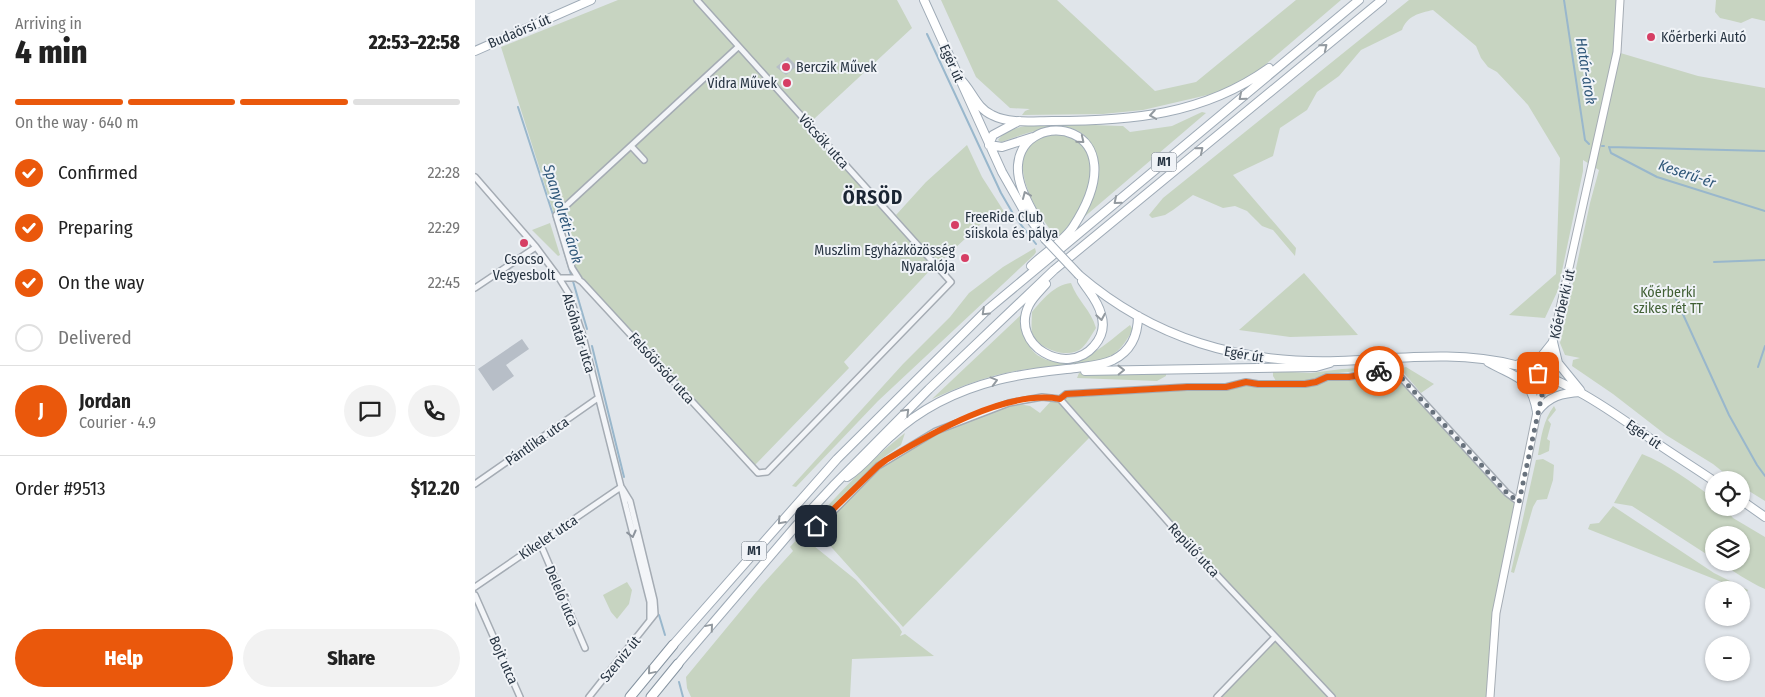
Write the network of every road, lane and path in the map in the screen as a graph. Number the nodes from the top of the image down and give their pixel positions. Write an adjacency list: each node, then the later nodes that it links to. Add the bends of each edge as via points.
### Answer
1 (591, 0): 7 (main road, Budaörsi út)
2 (697, 0): 9 (street, Vöcsök utca)
3 (924, 0): 11 (main road, Egér út)
4 (1359, 0): 8 (main road, M1)
5 (1382, 0): 20 (main road, M1, one-way to 5)
6 (1619, 0): 27 (street, Kőérberki út, via 1617,52)
7 (580, 2): 10 (main road, Budaörsi út)
8 (1306, 43): 12 (main road, one-way to 12, via 1229,92 1177,111 1124,119); 24 (main road, M1, one-way to 24)
9 (738, 47): 15 (street); 37 (street, Vöcsök utca, via 951,282 767,472)
10 (475, 51)
11 (960, 79): 12 (main road, via 987,113); 14 (main road, Egér út)
12 (1021, 121): 14 (main road, via 993,136)
13 (1036, 136): 14 (main road, via 1002,147); 18 (main road, one-way to 13, via 1018,172 1023,148); 24 (main road, one-way to 24, via 1057,130 1078,137 1092,154 1095,176 1073,227 1031,267)
14 (989, 145): 18 (main road, Egér út, via 1023,209)
15 (631, 146): 16 (street); 23 (street, Alsóhatár utca, via 556,215)
16 (644, 160)
17 (475, 177): 19 (street, Alsóhatár utca)
18 (1045, 240): 21 (main road, Egér út, bridge)
19 (536, 247): 22 (street, Alsóhatár utca); 25 (street)
20 (1054, 270): 21 (main road, one-way to 20, via 1099,308 1102,333 1093,348 1082,356 1053,358 1033,344 1027,332 1026,319 1029,305); 40 (main road, M1, one-way to 20)
21 (1079, 275): 26 (main road, Egér út)
22 (559, 278): 23 (street); 34 (street, Alsóhatár utca, via 574,308)
23 (578, 278): 37 (street, Felsőörsöd utca)
24 (1022, 280): 51 (main road, M1, one-way to 51, via 931,364 837,459)
25 (475, 288)
26 (1137, 316): 29 (main road, Egér út, via 1182,338 1221,350 1288,360); 31 (main road, via 1136,334 1120,355 1105,363)
27 (1553, 342): 30 (main road, via 1541,357); 32 (street, Kőérberki út); 33 (main road, via 1558,363)
28 (1484, 360): 29 (main road, Egér út, via 1424,356); 30 (main road, Egér út); 36 (main road, via 1523,380 1533,394)
29 (1339, 361): 31 (main road, one-way to 29, via 1316,367)
30 (1515, 365): 32 (main road, Egér út)
31 (1055, 371): 40 (main road, one-way to 31, via 855,471 893,434 949,397 1007,378)
32 (1546, 376): 33 (main road, Egér út); 36 (street, Kőérberki út)
33 (1581, 392): 36 (main road, via 1551,398); 38 (main road, Egér út)
34 (598, 398): 39 (street, Pántlika utca); 41 (street, Alsóhatár utca)
35 (1060, 399): 42 (street, via 1066,394 1226,387 1246,382 1305,384 1327,377 1395,371 1507,493); 45 (street, via 1042,397 1009,403 936,431 878,466); 50 (street, Repülő utca)
36 (1537, 412): 42 (street, Kőérberki út)
37 (758, 473)
38 (1705, 475)
39 (475, 484)
40 (835, 484): 53 (main road, M1, one-way to 40)
41 (621, 488): 46 (street, Kikelet utca); 49 (street, Alsóhatár utca, via 630,501 655,600 655,614)
42 (1519, 502): 60 (street, Kőérberki út, via 1496,613)
43 (1750, 506): 44 (main road)
44 (1765, 517)
45 (814, 531)
46 (540, 543): 47 (street, Kikelet utca); 52 (street, Delelő utca)
47 (475, 587)
48 (475, 595): 54 (street, Bojt utca)
49 (650, 620): 55 (street, Szerviz út)
50 (1275, 637): 58 (street); 59 (street, Repülő utca)
51 (673, 645): 56 (highway, M1, one-way to 56)
52 (585, 648)
53 (678, 664): 57 (highway, M1)
54 (520, 697)
55 (589, 697)
56 (630, 697)
57 (651, 697)
58 (1217, 697)
59 (1333, 697)
60 (1490, 697)

